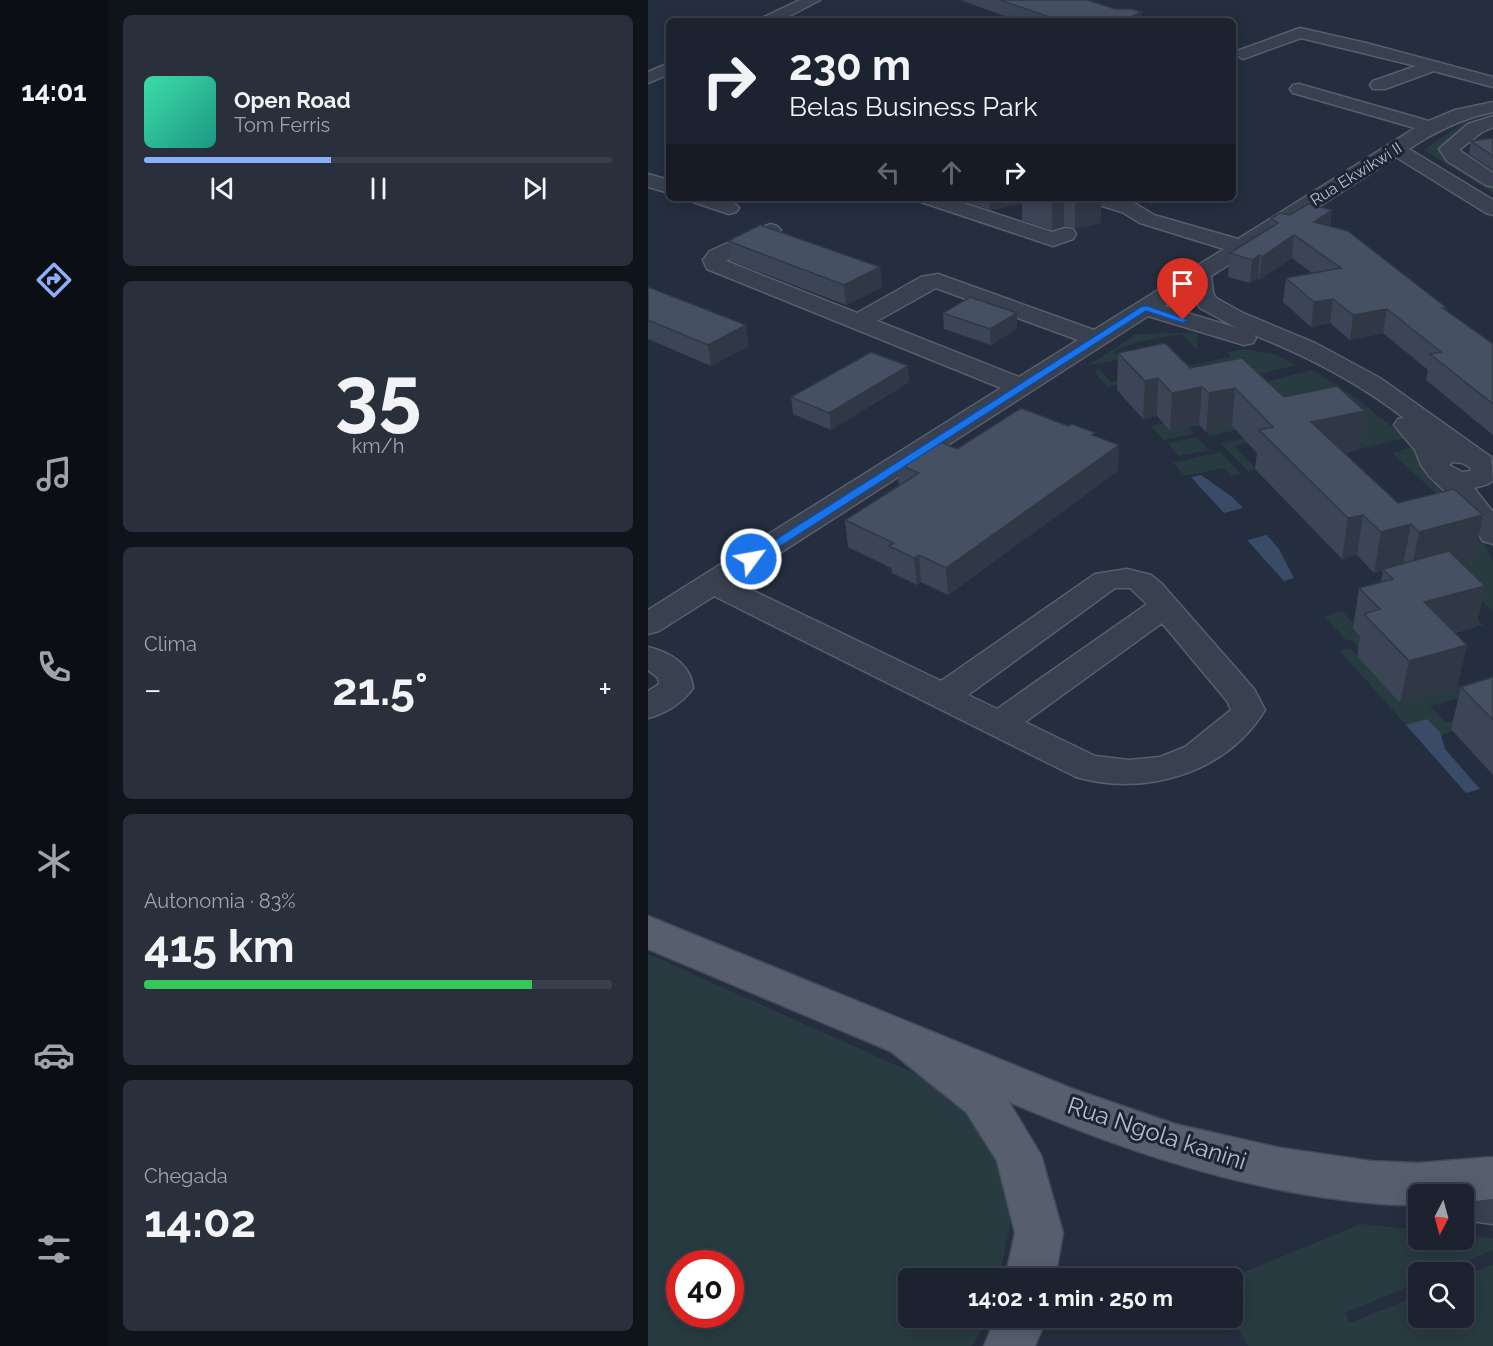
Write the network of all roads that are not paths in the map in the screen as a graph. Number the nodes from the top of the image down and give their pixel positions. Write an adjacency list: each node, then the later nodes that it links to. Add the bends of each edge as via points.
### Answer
1 (812, 0): 2 (street)
2 (774, 18)
3 (1318, 35): 4 (street)
4 (1343, 43): 5 (street, via 1300,33); 6 (street)
5 (1238, 49)
6 (1433, 66): 8 (street); 10 (street)
7 (666, 71): 9 (street)
8 (1493, 82)
9 (652, 85)
10 (1379, 85)
11 (1493, 87): 13 (street, Rua Ekwikwi II)
12 (1299, 89): 15 (street)
13 (1484, 101): 15 (street, Rua Ekwikwi II)
14 (1493, 121): 18 (street, via 1474,128 1448,149 1454,157)
15 (1430, 127): 16 (street, Rua Ekwikwi II)
16 (1396, 148): 24 (street); 29 (street, Rua Ekwikwi II)
17 (648, 180): 19 (street)
18 (1493, 181)
19 (666, 186)
20 (709, 201): 23 (street)
21 (946, 201): 26 (street)
22 (1099, 201): 29 (street)
23 (729, 208)
24 (1493, 209)
25 (1034, 210): 26 (street)
26 (989, 218): 28 (street, via 1053,240)
27 (772, 229): 33 (street, via 718,256 715,264)
28 (1065, 234)
29 (1241, 247): 30 (street, Rua Ekwikwi II)
30 (1200, 273): 31 (street, Rua Ekwikwi II); 32 (street, via 1204,299)
31 (1145, 308): 32 (street); 34 (street, Rua Ekwikwi II)
32 (1218, 321): 34 (street, via 1200,330); 35 (street)
33 (858, 322): 34 (street, via 929,282 938,281); 36 (street)
34 (1103, 335): 36 (street, Rua Ekwikwi II)
35 (1275, 341): 37 (street, via 1381,405 1423,441); 38 (street, via 1317,353 1381,389)
36 (1021, 387): 40 (street, Rua Ekwikwi II)
37 (1440, 471): 38 (street, via 1470,480 1482,476); 39 (street, via 1474,504)
38 (1484, 471)
39 (1493, 535)
40 (713, 583): 42 (street, Rua Ekwikwi II); 44 (street)
41 (1165, 606): 44 (street, via 1143,582 1126,577 1106,580); 46 (street); 46 (street, via 1242,697 1248,710 1241,721 1197,756 1164,769 1129,772 1089,768)
42 (648, 624)
43 (648, 657): 45 (street, via 668,668 676,688)
44 (943, 696): 46 (street)
45 (648, 707)
46 (999, 724)
47 (648, 932): 48 (main road, Rua Ngola kanini)
48 (905, 1038): 50 (main road, Rua Ngola kanini, via 1077,1109 1213,1155 1295,1172); 54 (main road, via 982,1098 1018,1155 1039,1233)
49 (1493, 1178): 50 (main road, Rua Ngola kanini)
50 (1396, 1184): 51 (street)
51 (1408, 1186)
52 (1474, 1199): 53 (street)
53 (1493, 1202)
54 (1032, 1268)
55 (1017, 1328): 56 (main road)
56 (1009, 1346)

